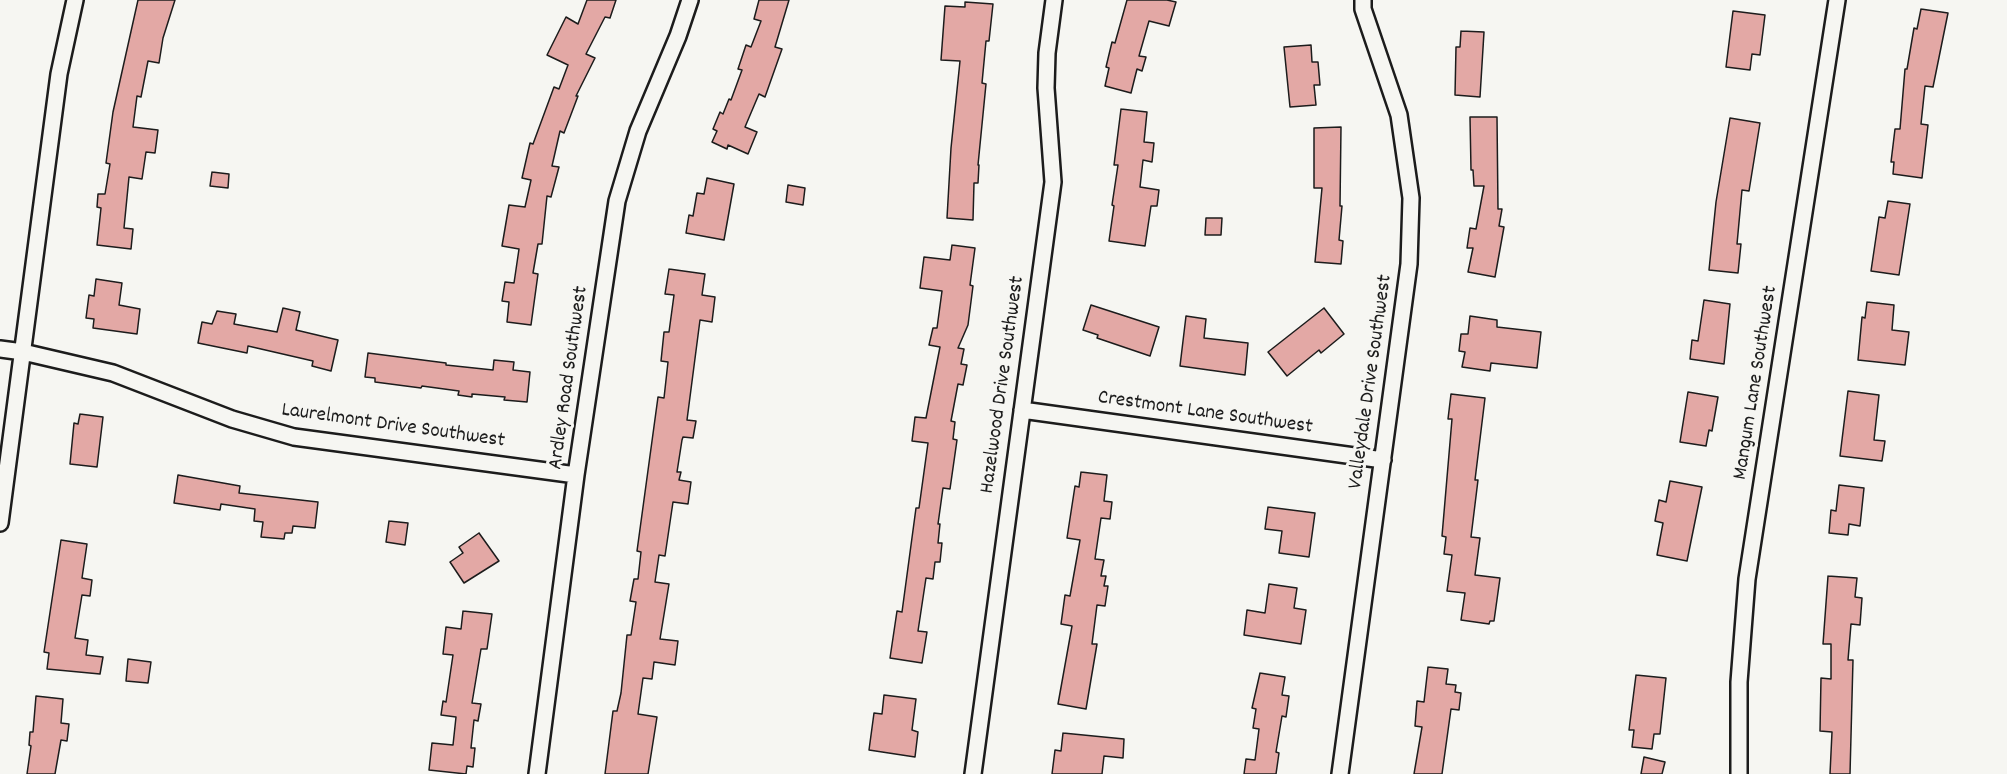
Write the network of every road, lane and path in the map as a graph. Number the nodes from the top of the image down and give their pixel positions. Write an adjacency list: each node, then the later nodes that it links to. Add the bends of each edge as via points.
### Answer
1 (75, 0): 7 (street, via 60,74)
2 (690, 0): 10 (street, Ardley Road Southwest, via 638,131 617,201)
3 (1054, 0): 8 (street, Hazelwood Drive Southwest, via 1046,88 1053,182)
4 (1363, 0): 9 (street, Valleydale Drive Southwest, via 1399,116 1411,198 1409,264)
5 (1837, 0): 15 (street, Mangum Lane Southwest, via 1747,579 1739,682)
6 (0, 349): 7 (street, Laurelmont Drive Southwest)
7 (23, 352): 10 (street, Laurelmont Drive Southwest, via 113,374 232,419 294,437); 11 (street)
8 (1022, 410): 9 (street, Crestmont Lane Southwest); 13 (street, Hazelwood Drive Southwest)
9 (1383, 460): 14 (street, Valleydale Drive Southwest)
10 (576, 475): 12 (street, Ardley Road Southwest)
11 (0, 523)
12 (537, 774)
13 (974, 774)
14 (1340, 774)
15 (1739, 774)

